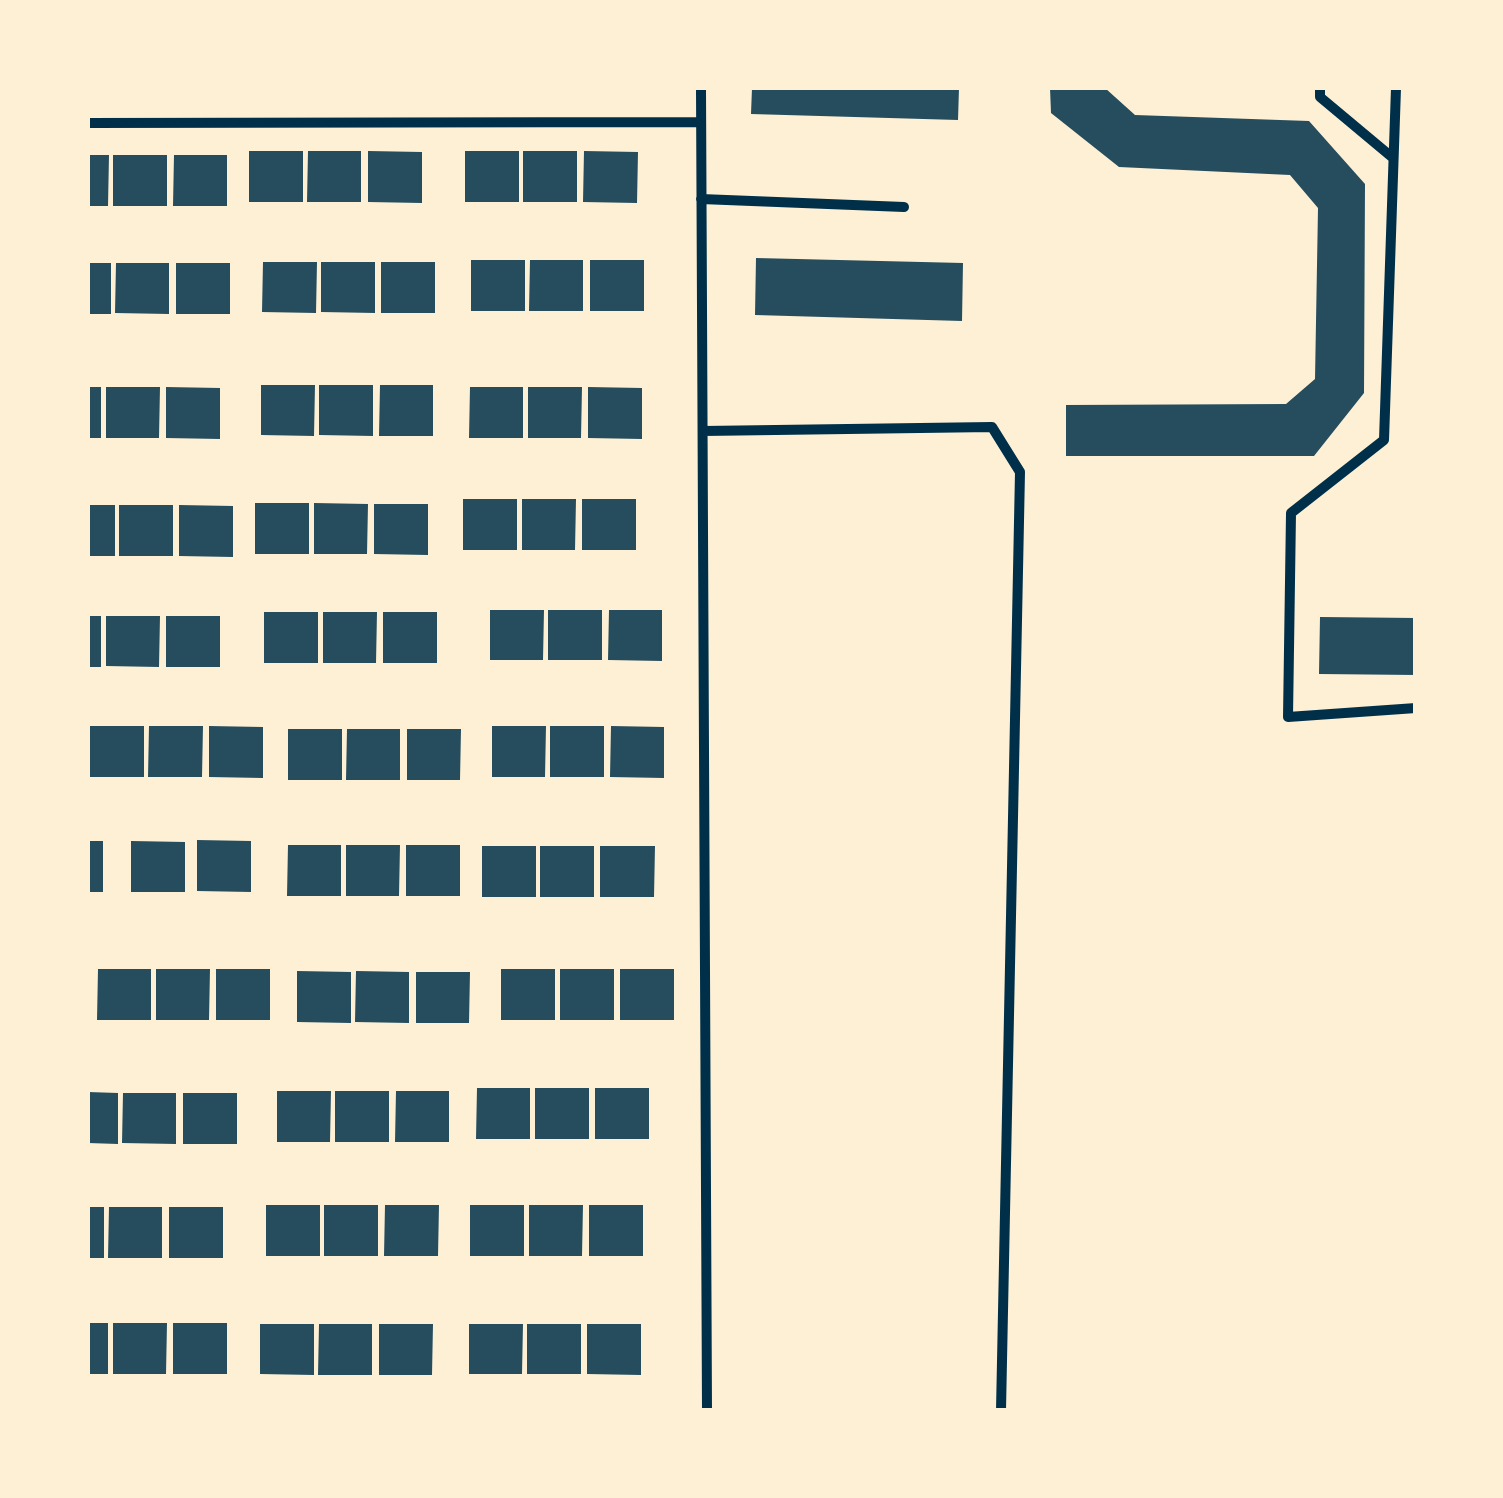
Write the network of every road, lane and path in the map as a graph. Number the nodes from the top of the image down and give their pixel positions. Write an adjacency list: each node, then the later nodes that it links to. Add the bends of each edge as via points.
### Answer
1 (701, 88): 4 (street)
2 (1320, 88): 6 (street, via 1320,98)
3 (1396, 88): 6 (street)
4 (701, 122): 5 (street); 7 (street)
5 (88, 123)
6 (1393, 158): 10 (street, via 1384,440 1291,513 1288,717)
7 (702, 199): 8 (street); 9 (street)
8 (904, 207)
9 (702, 431): 11 (street); 12 (street, via 992,427 1020,472)
10 (1416, 708)
11 (708, 1410)
12 (1002, 1410)

